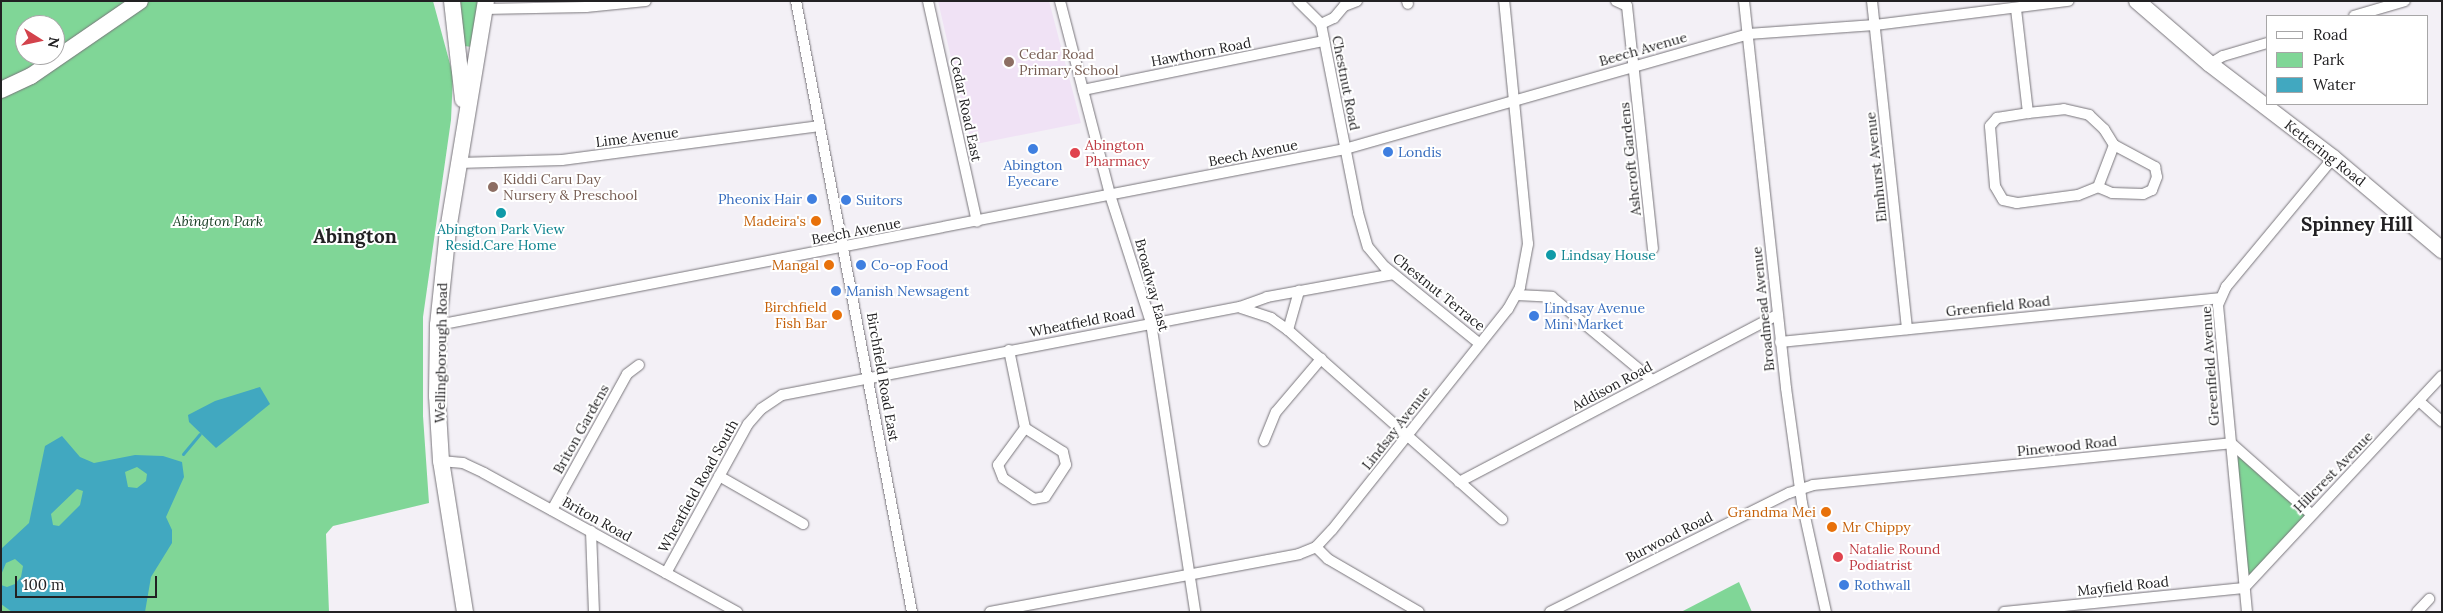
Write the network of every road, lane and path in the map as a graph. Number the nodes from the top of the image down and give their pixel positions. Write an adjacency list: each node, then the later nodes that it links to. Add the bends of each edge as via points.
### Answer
1 (140, 1): 27 (main road, via 38,72)
2 (452, 1): 31 (main road, Wellingborough Road, via 462,71)
3 (646, 1): 17 (street, via 586,7)
4 (796, 1): 32 (street, Birchfield Road East)
5 (928, 1): 39 (street, Cedar Road East)
6 (1060, 1): 28 (street, Broadway East)
7 (1298, 1): 20 (street, Chestnut Road)
8 (1357, 1): 20 (street, via 1344,6 1334,18)
9 (1504, 1): 29 (street, Lindsay Avenue)
10 (1616, 1): 16 (street)
11 (1744, 1): 22 (street, Broadmead Avenue)
12 (1872, 1): 21 (street, Elmhurst Avenue)
13 (2069, 1): 18 (street, Beech Avenue)
14 (2138, 1): 25 (main road, Kettering Road)
15 (2405, 1): 19 (street)
16 (1631, 3): 26 (street, Ashcroft Gardens)
17 (485, 5): 31 (main road, Wellingborough Road)
18 (2016, 9): 21 (street, Beech Avenue); 30 (street)
19 (2357, 15)
20 (1321, 24): 23 (street, Chestnut Road)
21 (1875, 25): 22 (street, Beech Avenue); 51 (street, Elmhurst Avenue)
22 (1748, 34): 26 (street, Beech Avenue); 48 (street, Broadmead Avenue)
23 (1324, 41): 28 (street, Hawthorn Road); 34 (street, Chestnut Road)
24 (2266, 43): 25 (street, via 2223,56)
25 (2210, 64): 35 (main road, Kettering Road)
26 (1633, 66): 29 (street, Beech Avenue); 41 (street, Ashcroft Gardens)
27 (1, 90)
28 (1083, 90): 38 (street, Broadway East)
29 (1514, 101): 34 (street, Beech Avenue); 45 (street, Lindsay Avenue, via 1528,254)
30 (2028, 113): 33 (street, via 2064,109 2082,111 2097,121); 37 (street, via 2002,116 1990,126 1995,186 2000,197 2006,202 2017,203 2078,195)
31 (464, 124): 36 (main road, Wellingborough Road)
32 (820, 126): 36 (street, Lime Avenue, via 562,160); 40 (street, Birchfield Road East)
33 (2114, 145): 37 (street); 37 (street, via 2155,167 2155,184 2152,190 2143,194 2112,193)
34 (1345, 149): 38 (street, Beech Avenue); 43 (street, Chestnut Terrace, via 1364,240 1374,256)
35 (2333, 158): 42 (main road, Kettering Road); 46 (street, Greenfield Avenue)
36 (458, 163): 50 (main road, Wellingborough Road)
37 (2098, 187)
38 (1110, 195): 39 (street, Beech Avenue); 49 (street, Broadway East)
39 (977, 222): 40 (street, Beech Avenue)
40 (845, 248): 50 (street, Beech Avenue); 59 (street, Birchfield Road East)
41 (1654, 249)
42 (2442, 250)
43 (1394, 274): 44 (street, Wheatfield Road); 54 (street, Chestnut Terrace)
44 (1299, 291): 47 (street, Wheatfield Road); 52 (street)
45 (1517, 295): 54 (street, Lindsay Avenue); 60 (street, via 1552,297)
46 (2219, 298): 51 (street, Greenfield Road); 66 (street, Greenfield Avenue)
47 (1240, 308): 49 (street, Wheatfield Road); 52 (street, via 1270,318)
48 (1777, 315): 53 (street, Broadmead Avenue); 60 (street, Addison Road)
49 (1151, 323): 55 (street, Wheatfield Road); 78 (street, Broadway East)
50 (438, 325): 67 (main road, Wellingborough Road, via 437,396)
51 (1908, 329): 53 (street, Greenfield Road)
52 (1288, 330): 56 (street)
53 (1780, 342): 70 (street, Broadmead Avenue)
54 (1480, 344): 64 (street, Lindsay Avenue)
55 (1009, 350): 59 (street, Wheatfield Road); 63 (street)
56 (1320, 359): 64 (street); 65 (street, via 1276,412)
57 (639, 365): 71 (street, Briton Gardens, via 627,374)
58 (2442, 376): 61 (street, Hillcrest Avenue)
59 (868, 377): 68 (street, Wheatfield Road South, via 776,398 748,424); 85 (street, Birchfield Road East)
60 (1652, 380): 69 (street, Addison Road)
61 (2419, 401): 62 (street); 72 (street, Hillcrest Avenue)
62 (2442, 422)
63 (1025, 428): 63 (street, via 1063,452 1066,465 1045,497 1034,499 1003,478 998,465)
64 (1407, 436): 69 (street); 76 (street, Lindsay Avenue)
65 (1264, 441)
66 (2230, 443): 70 (street, Pinewood Road); 72 (street); 79 (street, Greenfield Avenue)
67 (441, 461): 71 (street, Briton Road, via 472,466); 82 (main road, Wellingborough Road)
68 (719, 476): 74 (street); 77 (street, Wheatfield Road South)
69 (1459, 482): 73 (street)
70 (1800, 488): 89 (street, Burwood Road); 90 (street, Broadmead Avenue)
71 (552, 510): 75 (street, Briton Road)
72 (2311, 514): 79 (street, Hillcrest Avenue)
73 (1502, 520)
74 (803, 524)
75 (591, 531): 77 (street, Briton Road); 83 (street)
76 (1316, 547): 78 (street, via 1299,554); 81 (street, via 1328,559)
77 (666, 573): 84 (street, Briton Road)
78 (1189, 574): 86 (street); 87 (street, Broadway East)
79 (2244, 588): 91 (street, Mayfield Road); 92 (street, Greenfield Avenue)
80 (2429, 598): 93 (street)
81 (1406, 608): 88 (street)
82 (465, 612)
83 (594, 612)
84 (737, 612)
85 (912, 612)
86 (990, 612)
87 (1195, 612)
88 (1419, 612)
89 (1550, 612)
90 (1826, 612)
91 (2004, 612)
92 (2247, 612)
93 (2417, 612)

